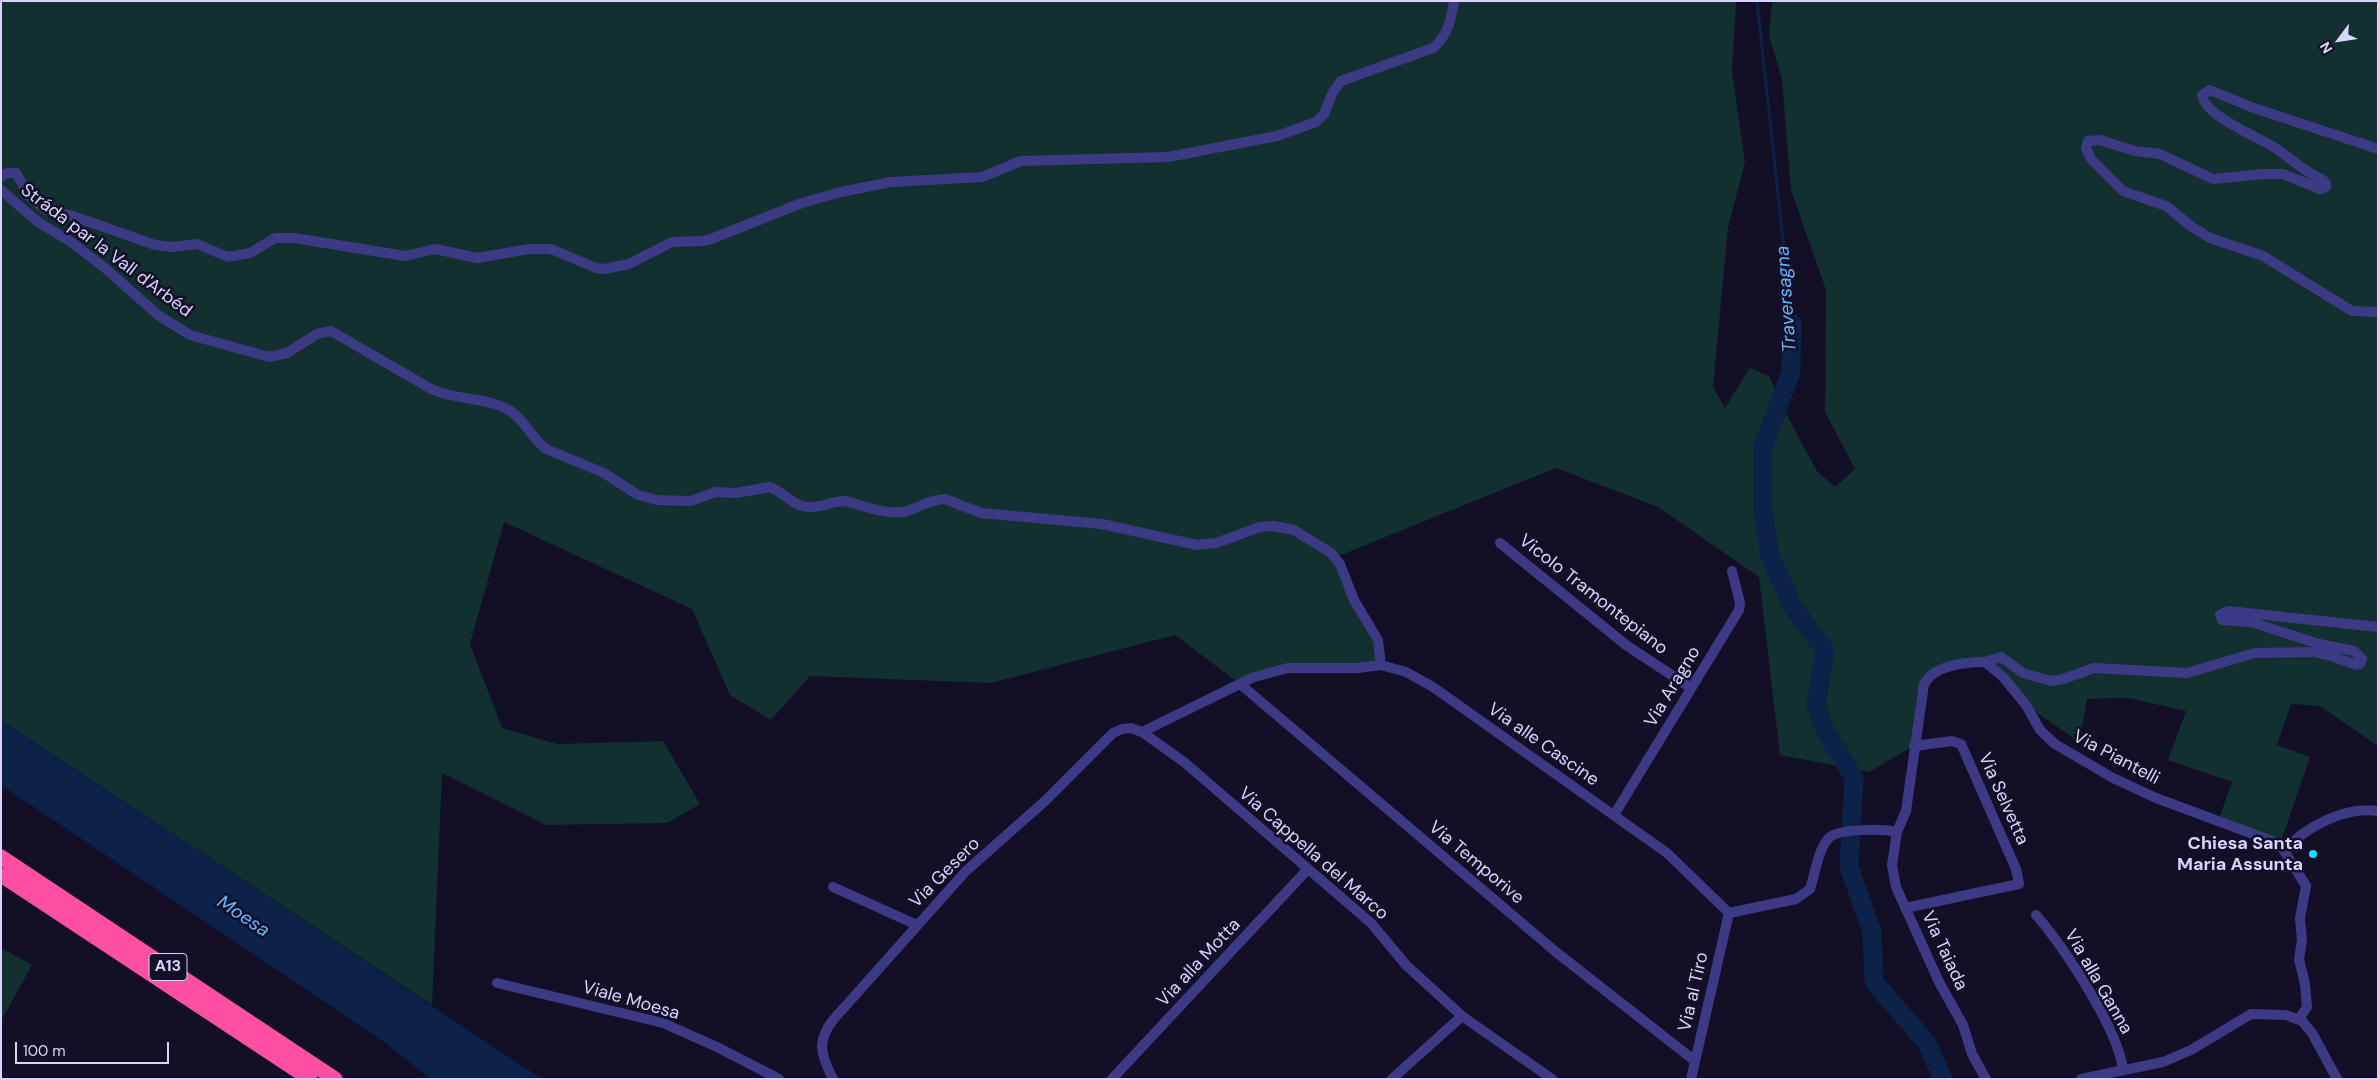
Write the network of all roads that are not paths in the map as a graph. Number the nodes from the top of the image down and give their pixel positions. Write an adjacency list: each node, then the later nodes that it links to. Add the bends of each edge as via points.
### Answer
1 (1454, 1): 3 (street, Stráda par la Vall d'Arbéd, via 1449,26 1433,48 1341,81 1324,114 1316,122 1277,136 1150,158 1021,161 976,178 891,182 842,192 767,215 711,239 672,242 636,261 604,269 551,249 529,249 478,258 435,249 405,256 294,238 275,238 250,253 228,257 197,244 155,245 74,216 46,210 30,197 16,173)
2 (2378, 149): 5 (street, via 2210,90 2202,95 2209,107 2240,131 2268,143 2311,174 2324,179 2326,187 2320,189 2283,174 2213,179 2169,158 2100,140 2088,142 2086,148 2091,159 2123,191 2166,206 2210,238 2263,256 2352,311)
3 (1, 177)
4 (1, 190): 10 (street, Stráda par la Vall d'Arbéd, via 38,222 105,268 158,315 190,335 269,357 287,353 317,334 331,331 433,390 506,408 524,422 546,449 604,473 646,498 691,501 716,492 770,487 802,506 817,507 844,501 895,512 938,499 981,512 1102,524 1197,546 1216,543 1260,527 1294,530 1330,552 1340,564 1354,600 1378,640)
5 (2378, 312)
6 (1500, 543): 12 (street, Vicolo Tramontepiano, via 1626,645)
7 (1732, 571): 12 (street, Via Aragno, via 1739,610)
8 (2378, 628): 9 (street, via 2228,611 2220,615 2222,620 2251,622 2319,644 2354,651 2362,659 2356,665 2314,652 2255,653 2186,673 2094,668 2051,681 2023,673 2001,657)
9 (1985, 662): 14 (street, Via Taiada, via 1937,671 1926,680 1921,693); 18 (street, Via Piantelli, via 2003,678 2026,705 2040,730 2055,744 2113,778 2156,798)
10 (1381, 664): 11 (street, Via alle Cascine, via 1358,668 1288,668); 16 (street, Via alle Cascine, via 1406,672 1433,687)
11 (1240, 684): 13 (street, Via alle Cascine); 30 (street, Via Temporive, via 1556,952)
12 (1691, 688): 16 (street, Via Aragno)
13 (1142, 732): 20 (street, Via Cappella del Marco, via 1184,762); 26 (street, Via Gesero, via 1131,728 1114,733 1045,801 966,871)
14 (1914, 746): 17 (street, Via Taiada, via 1906,811); 23 (street, Via Selvetta, via 1952,741 1961,744 2016,869 2019,884)
15 (2378, 811): 18 (street, via 2353,811 2334,818)
16 (1614, 815): 24 (street, Via alle Cascine, via 1667,853)
17 (1897, 832): 23 (street, Via Taiada, via 1892,872); 24 (street, via 1870,830 1834,835 1824,845 1810,889 1805,894 1796,899)
18 (2282, 848): 29 (street, via 2306,886 2300,918 2302,940 2299,959 2307,1007)
19 (1, 857): 33 (highway, A13)
20 (1308, 869): 28 (street, Via Cappella del Marco, via 1370,923 1406,966); 36 (street, Via alla Motta)
21 (1, 875): 32 (highway, A13)
22 (833, 886): 26 (street)
23 (1905, 908): 40 (street, Via Taiada)
24 (1729, 913): 30 (street, Via al Tiro)
25 (2036, 915): 31 (street, Via alla Ganna, via 2078,972 2116,1044)
26 (916, 925): 35 (street, Via Gesero, via 824,1032 821,1043)
27 (497, 984): 34 (street, Viale Moesa, via 663,1023 717,1046)
28 (1462, 1016): 37 (street); 38 (street, Via Cappella del Marco)
29 (2300, 1019): 31 (street, via 2251,1014 2177,1057); 42 (street, via 2312,1033)
30 (1695, 1061): 39 (street, Via al Tiro)
31 (2116, 1073): 41 (street)
32 (310, 1079)
33 (335, 1079)
34 (779, 1079)
35 (833, 1079)
36 (1112, 1079)
37 (1392, 1079)
38 (1552, 1079)
39 (1691, 1079)
40 (1986, 1079)
41 (2080, 1079)
42 (2337, 1079)

